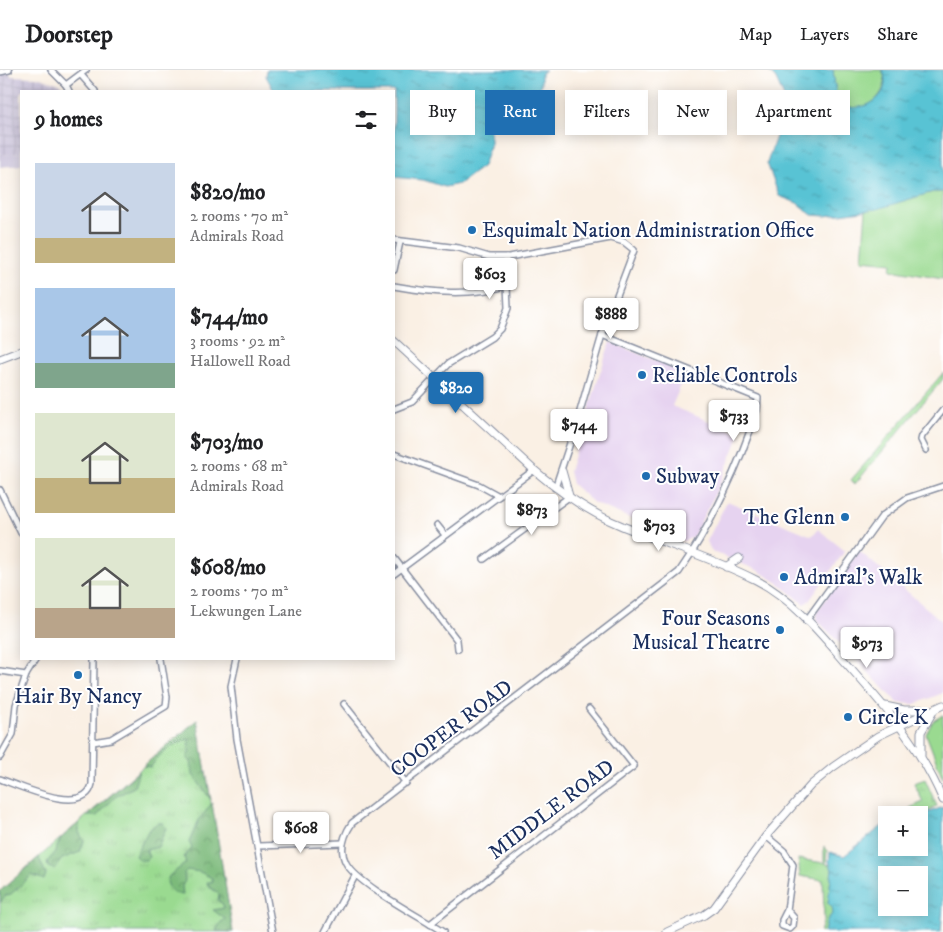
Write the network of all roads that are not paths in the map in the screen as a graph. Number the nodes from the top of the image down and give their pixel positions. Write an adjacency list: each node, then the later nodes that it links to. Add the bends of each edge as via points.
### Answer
1 (9, 70): 4 (street)
2 (51, 70): 6 (street)
3 (86, 70): 5 (street)
4 (0, 72)
5 (81, 75): 6 (street); 8 (street)
6 (66, 85): 7 (street)
7 (68, 90)
8 (94, 90)
9 (397, 241): 10 (street); 11 (street)
10 (506, 257): 13 (street); 14 (street, via 605,239 624,242 634,250)
11 (395, 260)
12 (395, 286): 13 (street, via 451,294)
13 (507, 286): 18 (street, via 508,308 500,329 448,364)
14 (602, 335): 24 (street); 33 (street, COOPER ROAD, via 758,398 755,416 729,481)
15 (395, 342): 18 (main road)
16 (20, 350): 17 (main road)
17 (0, 359)
18 (434, 379): 19 (street, via 412,402); 23 (main road)
19 (395, 409)
20 (943, 410): 21 (street, via 922,436)
21 (926, 450)
22 (395, 454): 28 (street, via 479,485)
23 (534, 470): 26 (main road); 28 (street)
24 (562, 471): 26 (street); 29 (main road)
25 (943, 486): 40 (street, via 907,498 882,516)
26 (555, 488): 29 (main road)
27 (0, 490): 31 (street)
28 (498, 496): 32 (street)
29 (569, 497): 33 (main road, via 618,525); 35 (street)
30 (437, 525): 32 (street)
31 (20, 531)
32 (445, 535): 36 (street)
33 (693, 553): 37 (main road); 58 (street, COOPER ROAD, via 679,572)
34 (395, 559): 36 (street)
35 (484, 559)
36 (403, 567): 38 (street); 41 (street, via 457,640)
37 (726, 567): 39 (main road); 39 (main road, via 739,558)
38 (395, 573)
39 (740, 573): 40 (main road, via 771,589)
40 (806, 620): 50 (main road)
41 (458, 649)
42 (35, 660): 47 (street)
43 (94, 660): 54 (street)
44 (161, 660): 54 (street, via 167,697 164,708 108,740)
45 (237, 660): 62 (street, via 232,694 237,739)
46 (0, 670): 47 (street)
47 (26, 675): 55 (street, via 15,708 12,734)
48 (344, 704): 58 (street)
49 (943, 705): 52 (main road)
50 (885, 706): 52 (main road, via 904,710); 53 (main road)
51 (589, 709): 65 (street, MIDDLE ROAD, via 634,766)
52 (934, 709): 53 (main road); 56 (main road, via 921,732)
53 (900, 724): 56 (main road); 60 (main road, via 829,770 793,804)
54 (93, 742): 57 (street, via 92,787 79,800 42,794)
55 (0, 757)
56 (921, 758): 59 (main road)
57 (0, 779)
58 (406, 783): 61 (street, COOPER ROAD, via 352,823)
59 (942, 798)
60 (766, 836): 64 (street, via 784,851 794,865); 66 (main road, via 714,908)
61 (343, 843): 62 (street); 63 (street, via 345,862)
62 (259, 846): 67 (street)
63 (355, 876): 65 (street); 68 (street)
64 (787, 910)
65 (430, 924): 69 (street)
66 (678, 930): 70 (main road)
67 (273, 932)
68 (325, 932)
69 (443, 932)
70 (667, 932)

